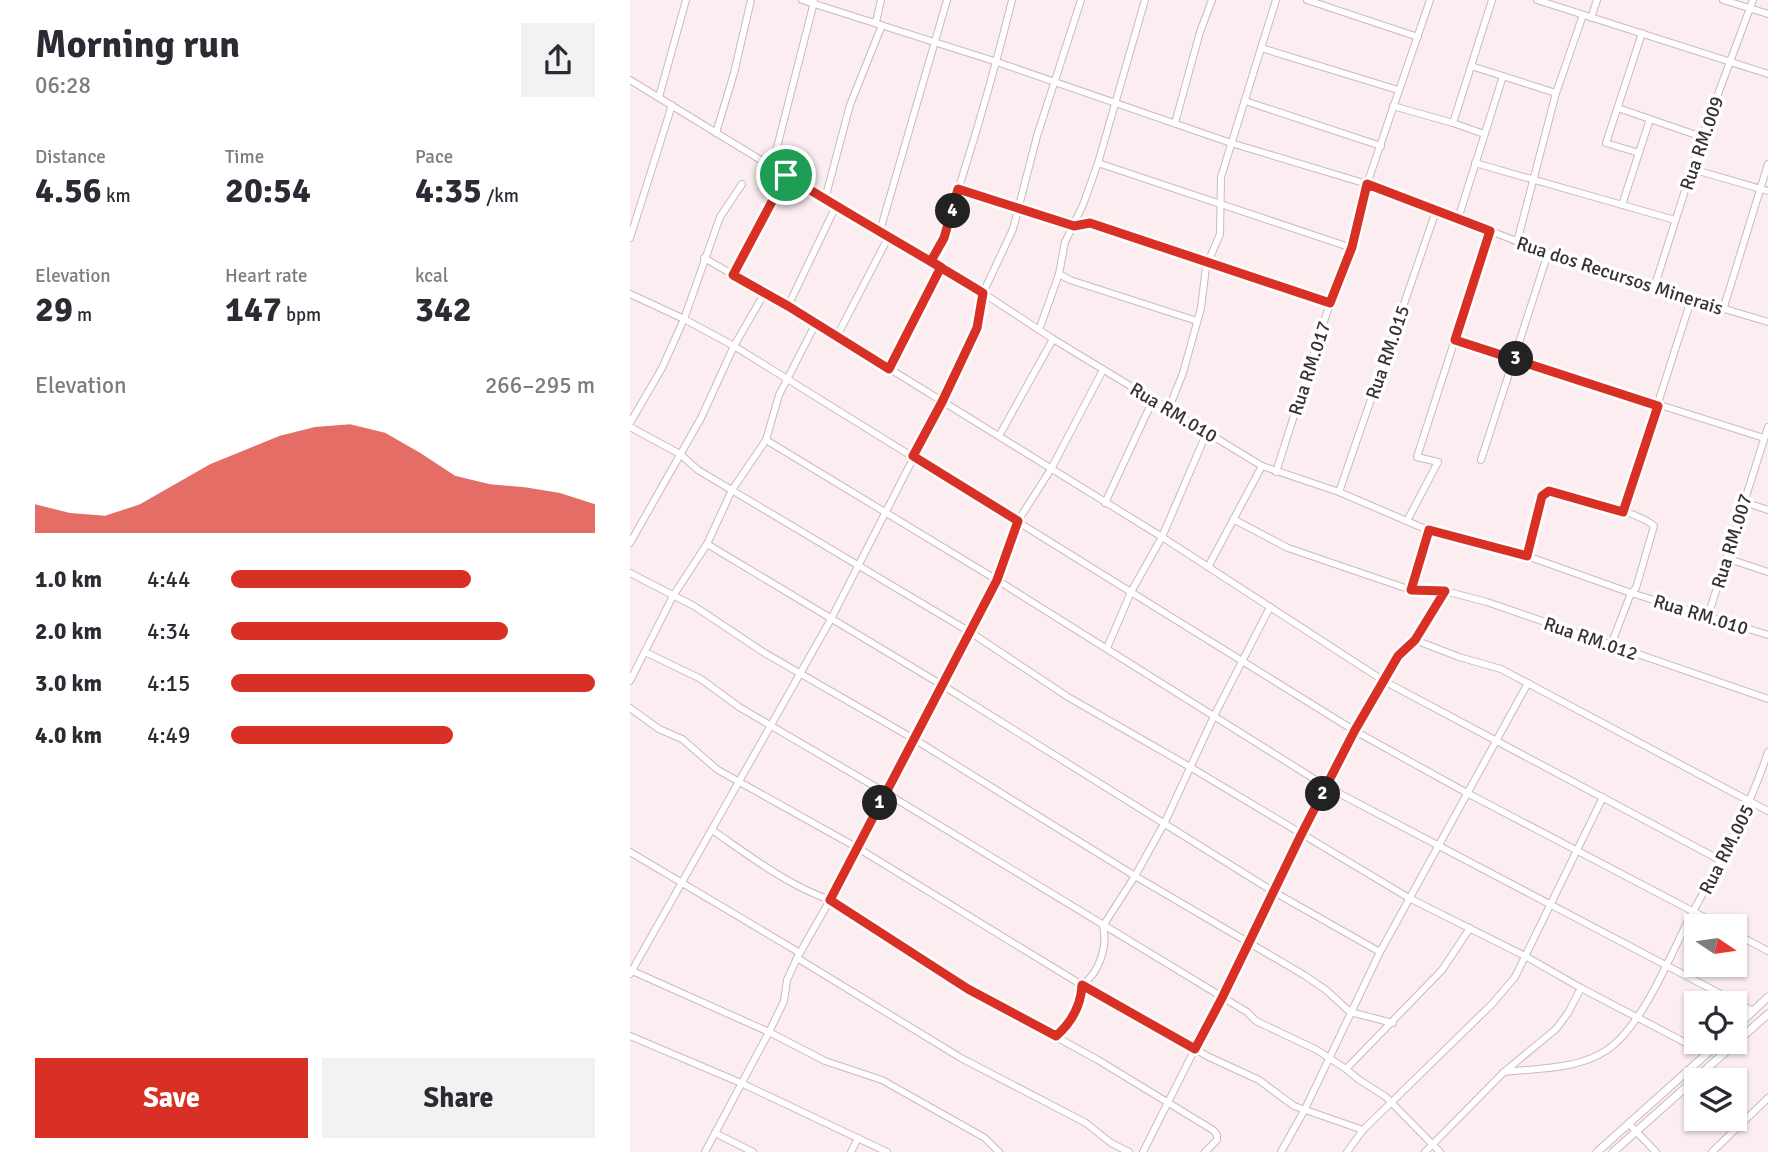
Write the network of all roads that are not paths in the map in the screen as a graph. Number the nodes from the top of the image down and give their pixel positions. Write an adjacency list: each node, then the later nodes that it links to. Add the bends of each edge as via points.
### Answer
1 (686, 0): 37 (street)
2 (751, 0): 46 (street)
3 (802, 0): 18 (street, Rua dos Recursos Minerais)
4 (881, 0): 23 (street)
5 (947, 0): 26 (street)
6 (1012, 0): 29 (street)
7 (1081, 0): 34 (street)
8 (1145, 0): 39 (street)
9 (1212, 0): 44 (street)
10 (1276, 0): 27 (street)
11 (1307, 0): 25 (street)
12 (1430, 0): 25 (street, Rua RM.017)
13 (1492, 0): 30 (street)
14 (1537, 0): 21 (street)
15 (1597, 0): 22 (street)
16 (1723, 0): 19 (street)
17 (1753, 0): 19 (street, Rua RM.009)
18 (814, 2): 23 (street, Rua dos Recursos Minerais); 55 (street)
19 (1751, 9): 20 (street); 28 (street, Rua RM.009)
20 (1768, 14)
21 (1583, 15): 22 (street); 36 (street)
22 (1591, 18): 24 (street)
23 (879, 23): 26 (street, Rua dos Recursos Minerais); 64 (street, via 850,105)
24 (1642, 33): 28 (street); 42 (street)
25 (1418, 37): 35 (street, Rua RM.017)
26 (936, 42): 29 (street, Rua dos Recursos Minerais); 75 (street)
27 (1261, 48): 35 (street); 38 (street)
28 (1730, 61): 31 (street); 48 (street, Rua RM.009)
29 (997, 62): 34 (street, Rua dos Recursos Minerais); 62 (street)
30 (1471, 66): 32 (street); 45 (street)
31 (1768, 74)
32 (1503, 76): 36 (street); 47 (street)
33 (630, 80): 37 (street, Rua RM.010)
34 (1054, 82): 39 (street, Rua dos Recursos Minerais); 69 (street)
35 (1398, 90): 41 (street, Rua RM.017)
36 (1556, 93): 58 (street)
37 (659, 97): 40 (street, Rua RM.010)
38 (1245, 101): 49 (street); 50 (street)
39 (1115, 103): 44 (street, Rua dos Recursos Minerais); 52 (street)
40 (672, 105): 46 (street, Rua RM.010); 78 (street)
41 (1393, 106): 45 (street); 50 (street, Rua RM.017)
42 (1618, 108): 43 (street); 51 (street, via 1606,143)
43 (1650, 119): 48 (street); 51 (street)
44 (1175, 123): 49 (street, Rua dos Recursos Minerais)
45 (1452, 123): 47 (street)
46 (716, 132): 55 (street, Rua RM.010)
47 (1484, 134): 53 (street)
48 (1702, 137): 56 (street, Rua RM.009)
49 (1231, 143): 60 (street, Rua dos Recursos Minerais); 65 (street, via 1221,177)
50 (1381, 146): 60 (street, Rua RM.017)
51 (1639, 153): 67 (street)
52 (1098, 163): 65 (street); 66 (street)
53 (1475, 163): 58 (street); 71 (street)
54 (1768, 164): 61 (street)
55 (772, 167): 57 (street, Rua RM.010)
56 (1692, 169): 61 (street); 72 (street, Rua RM.009)
57 (786, 175): 64 (street, Rua RM.010); 87 (street)
58 (1532, 180): 67 (street); 79 (street)
59 (742, 184): 82 (street, via 720,217)
60 (1367, 184): 70 (street, Rua dos Recursos Minerais); 80 (street, Rua RM.017)
61 (1760, 188): 63 (street); 95 (street)
62 (958, 189): 69 (street); 83 (street, via 944,238)
63 (1768, 191)
64 (825, 199): 68 (street, Rua RM.010)
65 (1220, 203): 80 (street); 84 (street, via 1220,234)
66 (1083, 205): 73 (street); 74 (street)
67 (1622, 205): 72 (street)
68 (836, 206): 75 (street, Rua RM.010); 94 (street)
69 (1018, 208): 74 (street); 89 (street)
70 (1436, 211): 71 (street, Rua dos Recursos Minerais); 126 (street, Rua RM.015)
71 (1458, 219): 76 (street, Rua dos Recursos Minerais)
72 (1675, 220): 88 (street, Rua RM.009)
73 (1090, 223): 74 (street); 84 (street)
74 (1074, 226): 86 (street, via 1065,242)
75 (880, 231): 77 (street, Rua RM.010)
76 (1490, 231): 79 (street, Rua dos Recursos Minerais); 103 (street)
77 (889, 236): 83 (street, Rua RM.010); 101 (street)
78 (630, 238)
79 (1517, 242): 81 (street, Rua dos Recursos Minerais)
80 (1352, 247): 93 (street, Rua RM.017)
81 (1548, 253): 88 (street, Rua dos Recursos Minerais); 105 (street)
82 (704, 258): 87 (street); 96 (street)
83 (931, 261): 85 (street, Rua RM.010)
84 (1208, 261): 93 (street); 97 (street)
85 (941, 267): 89 (street, Rua RM.010); 106 (street)
86 (1059, 274): 97 (street); 100 (street)
87 (733, 275): 91 (street)
88 (1654, 288): 92 (street, Rua dos Recursos Minerais)
89 (983, 293): 100 (street, Rua RM.010); 110 (street, via 977,328)
90 (630, 294): 96 (street)
91 (764, 294): 94 (street); 104 (street)
92 (1692, 300): 95 (street, Rua dos Recursos Minerais); 111 (street)
93 (1330, 303): 124 (street, Rua RM.017)
94 (788, 306): 99 (street)
95 (1723, 310): 98 (street, Rua dos Recursos Minerais)
96 (684, 319): 104 (street); 113 (street)
97 (1197, 321): 112 (street)
98 (1768, 322)
99 (816, 323): 101 (street); 108 (street)
100 (1039, 330): 102 (street, Rua RM.010)
101 (837, 336): 106 (street)
102 (1052, 339): 107 (street, Rua RM.010); 116 (street)
103 (1455, 340): 105 (street); 134 (street, via 1418,457 1438,461)
104 (734, 346): 108 (street); 119 (street)
105 (1514, 358): 111 (street); 121 (street)
106 (889, 369): 110 (street)
107 (1103, 370): 109 (street, Rua RM.010); 123 (street)
108 (787, 379): 117 (street); 120 (street)
109 (1153, 400): 112 (street, Rua RM.010); 128 (street)
110 (942, 402): 116 (street); 120 (street)
111 (1658, 406): 118 (street); 130 (street)
112 (1169, 408): 115 (street, Rua RM.010)
113 (630, 425): 119 (street)
114 (1768, 427): 118 (street, Rua RM.007)
115 (1207, 432): 122 (street, Rua RM.010); 136 (street)
116 (999, 436): 123 (street)
117 (766, 440): 125 (street); 131 (street)
118 (1765, 443): 127 (street, Rua RM.007)
119 (680, 454): 125 (street); 137 (street)
120 (913, 456): 131 (street); 133 (street)
121 (1481, 460)
122 (1262, 466): 124 (street, Rua RM.010); 132 (street)
123 (1051, 469): 128 (street); 133 (street)
124 (1276, 472): 126 (street, Rua RM.010)
125 (732, 491): 138 (street); 141 (street)
126 (1339, 492): 134 (street, Rua RM.010)
127 (1744, 502): 129 (street); 140 (street, Rua RM.007)
128 (1105, 503): 136 (street)
129 (1768, 510)
130 (1623, 512): 139 (street, via 1549,491 1542,496); 149 (street, via 1654,526)
131 (886, 513): 141 (street); 145 (street)
132 (1233, 519): 142 (street); 146 (street, Rua RM.012, via 1288,548)
133 (1018, 521): 145 (street); 148 (street)
134 (1407, 521): 135 (street, Rua RM.010)
135 (1429, 530): 139 (street, Rua RM.010); 146 (street)
136 (1162, 537): 142 (street); 148 (street)
137 (630, 543)
138 (707, 544): 150 (street); 153 (street)
139 (1527, 556): 149 (street, Rua RM.010)
140 (1726, 558): 143 (street); 152 (street, Rua RM.007)
141 (859, 565): 153 (street); 154 (street)
142 (1208, 566): 151 (street)
143 (1768, 572)
144 (630, 573): 150 (street)
145 (997, 580): 154 (street); 158 (street)
146 (1411, 590): 147 (street, Rua RM.012)
147 (1445, 591): 156 (street); 157 (street, Rua RM.012)
148 (1131, 592): 158 (street); 160 (street)
149 (1631, 593): 152 (street, Rua RM.010); 157 (street)
150 (673, 596): 159 (street); 161 (street)
151 (1270, 607): 160 (street); 163 (street)
152 (1708, 616): 155 (street, Rua RM.010)
153 (831, 619): 161 (street); 165 (street)
154 (970, 632): 165 (street); 175 (street, via 1068,697)
155 (1768, 635)
156 (1415, 640): 163 (street, via 1398,656); 164 (street)
157 (1611, 645): 166 (street, Rua RM.012)
158 (1107, 648): 168 (street)
159 (645, 652): 162 (street); 169 (street, via 701,679)
160 (1242, 659): 168 (street); 170 (street)
161 (800, 671): 169 (street); 171 (street)
162 (630, 681)
163 (1384, 681): 170 (street); 172 (street)
164 (1528, 683): 172 (street); 181 (street)
165 (943, 685): 171 (street); 183 (street)
166 (1768, 699)
167 (630, 708): 176 (street)
168 (1214, 716): 175 (street); 177 (street)
169 (770, 726): 176 (street); 178 (street)
170 (1355, 730): 177 (street); 179 (street)
171 (914, 739): 178 (street); 191 (street)
172 (1495, 741): 179 (street); 180 (street)
173 (1768, 752): 174 (street, Rua RM.005)
174 (1767, 761): 181 (street, Rua RM.005)
175 (1190, 767): 183 (street); 185 (street)
176 (740, 780): 184 (street); 187 (street)
177 (1327, 786): 185 (street); 186 (street)
178 (886, 793): 187 (street); 199 (street)
179 (1467, 793): 186 (street); 188 (street)
180 (1603, 797): 188 (street); 190 (street)
181 (1750, 802): 182 (street); 190 (street, Rua RM.005)
182 (1768, 811)
183 (1165, 822): 191 (street); 193 (street)
184 (712, 830): 192 (street); 195 (street, via 765,867)
185 (1301, 835): 193 (street); 194 (street)
186 (1439, 846): 194 (street); 196 (street)
187 (856, 847): 195 (street); 209 (street)
188 (1578, 851): 196 (street); 197 (street)
189 (630, 852): 192 (street)
190 (1720, 860): 197 (street, Rua RM.005)
191 (1135, 876): 199 (street); 202 (street)
192 (682, 884): 205 (street); 208 (street)
193 (1274, 892): 202 (street); 204 (street)
194 (1409, 898): 200 (street); 204 (street)
195 (830, 900): 205 (street); 221 (street, via 968,989)
196 (1552, 904): 206 (street); 207 (street)
197 (1693, 912): 198 (street); 207 (street, Rua RM.005)
198 (1697, 914)
199 (1103, 926): 209 (street, via 1100,961 1091,979); 212 (street)
200 (1470, 929): 206 (street); 218 (street, via 1442,970)
201 (1747, 940): 203 (street)
202 (1247, 943): 212 (street); 214 (street, via 1304,975)
203 (1768, 951)
204 (1380, 952): 214 (street)
205 (799, 956): 219 (street); 244 (street, via 918,1033 1086,1123)
206 (1525, 956): 210 (street); 231 (street, via 1504,992)
207 (1666, 964): 213 (street); 216 (street, Rua RM.005)
208 (631, 971): 219 (street)
209 (1082, 985): 221 (street, via 1081,999); 223 (street)
210 (1581, 988): 216 (street); 227 (street, via 1563,1021)
211 (1768, 997): 213 (street)
212 (1222, 998): 223 (street); 225 (street)
213 (1753, 1011): 217 (street)
214 (1350, 1012): 218 (street); 225 (street)
215 (1768, 1014): 235 (street)
216 (1637, 1016): 222 (street); 227 (street, Rua RM.005, via 1619,1041 1588,1060)
217 (1747, 1017)
218 (1393, 1023): 226 (street)
219 (769, 1032): 228 (street); 243 (street, via 825,1062 882,1080 985,1138)
220 (630, 1036): 228 (street)
221 (1056, 1036): 230 (street)
222 (1684, 1042)
223 (1195, 1049): 230 (street); 232 (street)
224 (1707, 1054): 233 (street)
225 (1329, 1058): 226 (street); 232 (street)
226 (1346, 1069): 231 (street)
227 (1504, 1072): 238 (street)
228 (741, 1083): 236 (street); 237 (street)
229 (1768, 1098): 254 (street)
230 (1167, 1102): 245 (street); 246 (street, via 1216,1133 1217,1140)
231 (1391, 1105): 234 (street); 238 (street)
232 (1305, 1109): 234 (street); 247 (street)
233 (1629, 1124): 235 (street); 251 (street)
234 (1363, 1130): 248 (street)
235 (1636, 1131): 252 (street); 253 (street)
236 (715, 1133): 239 (street); 240 (street)
237 (859, 1138): 241 (street); 242 (street)
238 (1433, 1145): 249 (street); 250 (street)
239 (705, 1152)
240 (753, 1152)
241 (851, 1152)
242 (887, 1152)
243 (999, 1152)
244 (1129, 1152)
245 (1143, 1152)
246 (1205, 1152)
247 (1281, 1152)
248 (1347, 1152)
249 (1425, 1152)
250 (1440, 1152)
251 (1597, 1152)
252 (1613, 1152)
253 (1656, 1152)
254 (1712, 1152)

